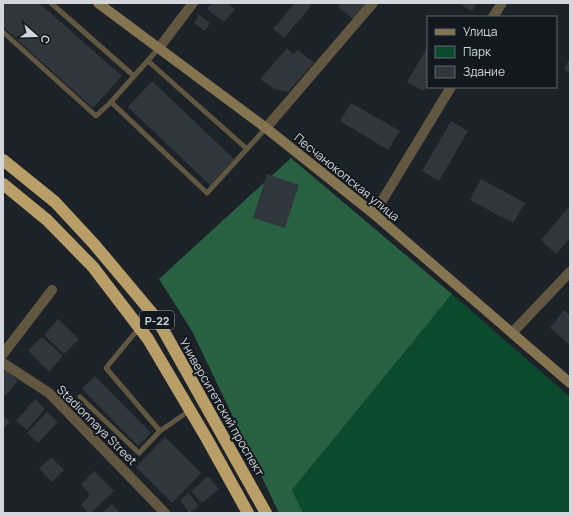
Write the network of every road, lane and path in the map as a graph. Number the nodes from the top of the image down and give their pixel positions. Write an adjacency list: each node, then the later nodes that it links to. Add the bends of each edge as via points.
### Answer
1 (51, 3): 10 (lane)
2 (98, 3): 8 (street, Песчанокопская улица)
3 (193, 3): 8 (street)
4 (373, 3): 13 (street)
5 (502, 3): 6 (street)
6 (494, 16)
7 (3, 32): 12 (lane, via 96,116)
8 (159, 48): 9 (lane); 13 (street, Песчанокопская улица)
9 (148, 61): 10 (lane); 14 (lane)
10 (134, 76): 12 (lane)
11 (450, 88): 17 (street)
12 (111, 102): 14 (lane, via 207,193)
13 (266, 128): 14 (lane); 17 (street, Песчанокопская улица)
14 (247, 149)
15 (3, 160): 30 (highway, Университетский проспект / Р-22, via 55,202 157,319)
16 (3, 184): 20 (highway, Р-22, via 47,220 93,267)
17 (374, 214): 21 (street, Песчанокопская улица)
18 (570, 272): 21 (street)
19 (52, 290): 22 (street)
20 (139, 328): 26 (highway, Р-22); 27 (lane, via 106,368)
21 (512, 333): 24 (street, Песчанокопская улица)
22 (3, 354)
23 (3, 363): 28 (street, Stadionnaya Street, via 49,393)
24 (570, 383)
25 (80, 397): 27 (lane, via 139,453)
26 (190, 410): 27 (lane); 29 (highway, Р-22)
27 (160, 431)
28 (165, 513)
29 (248, 513)
30 (266, 513)

